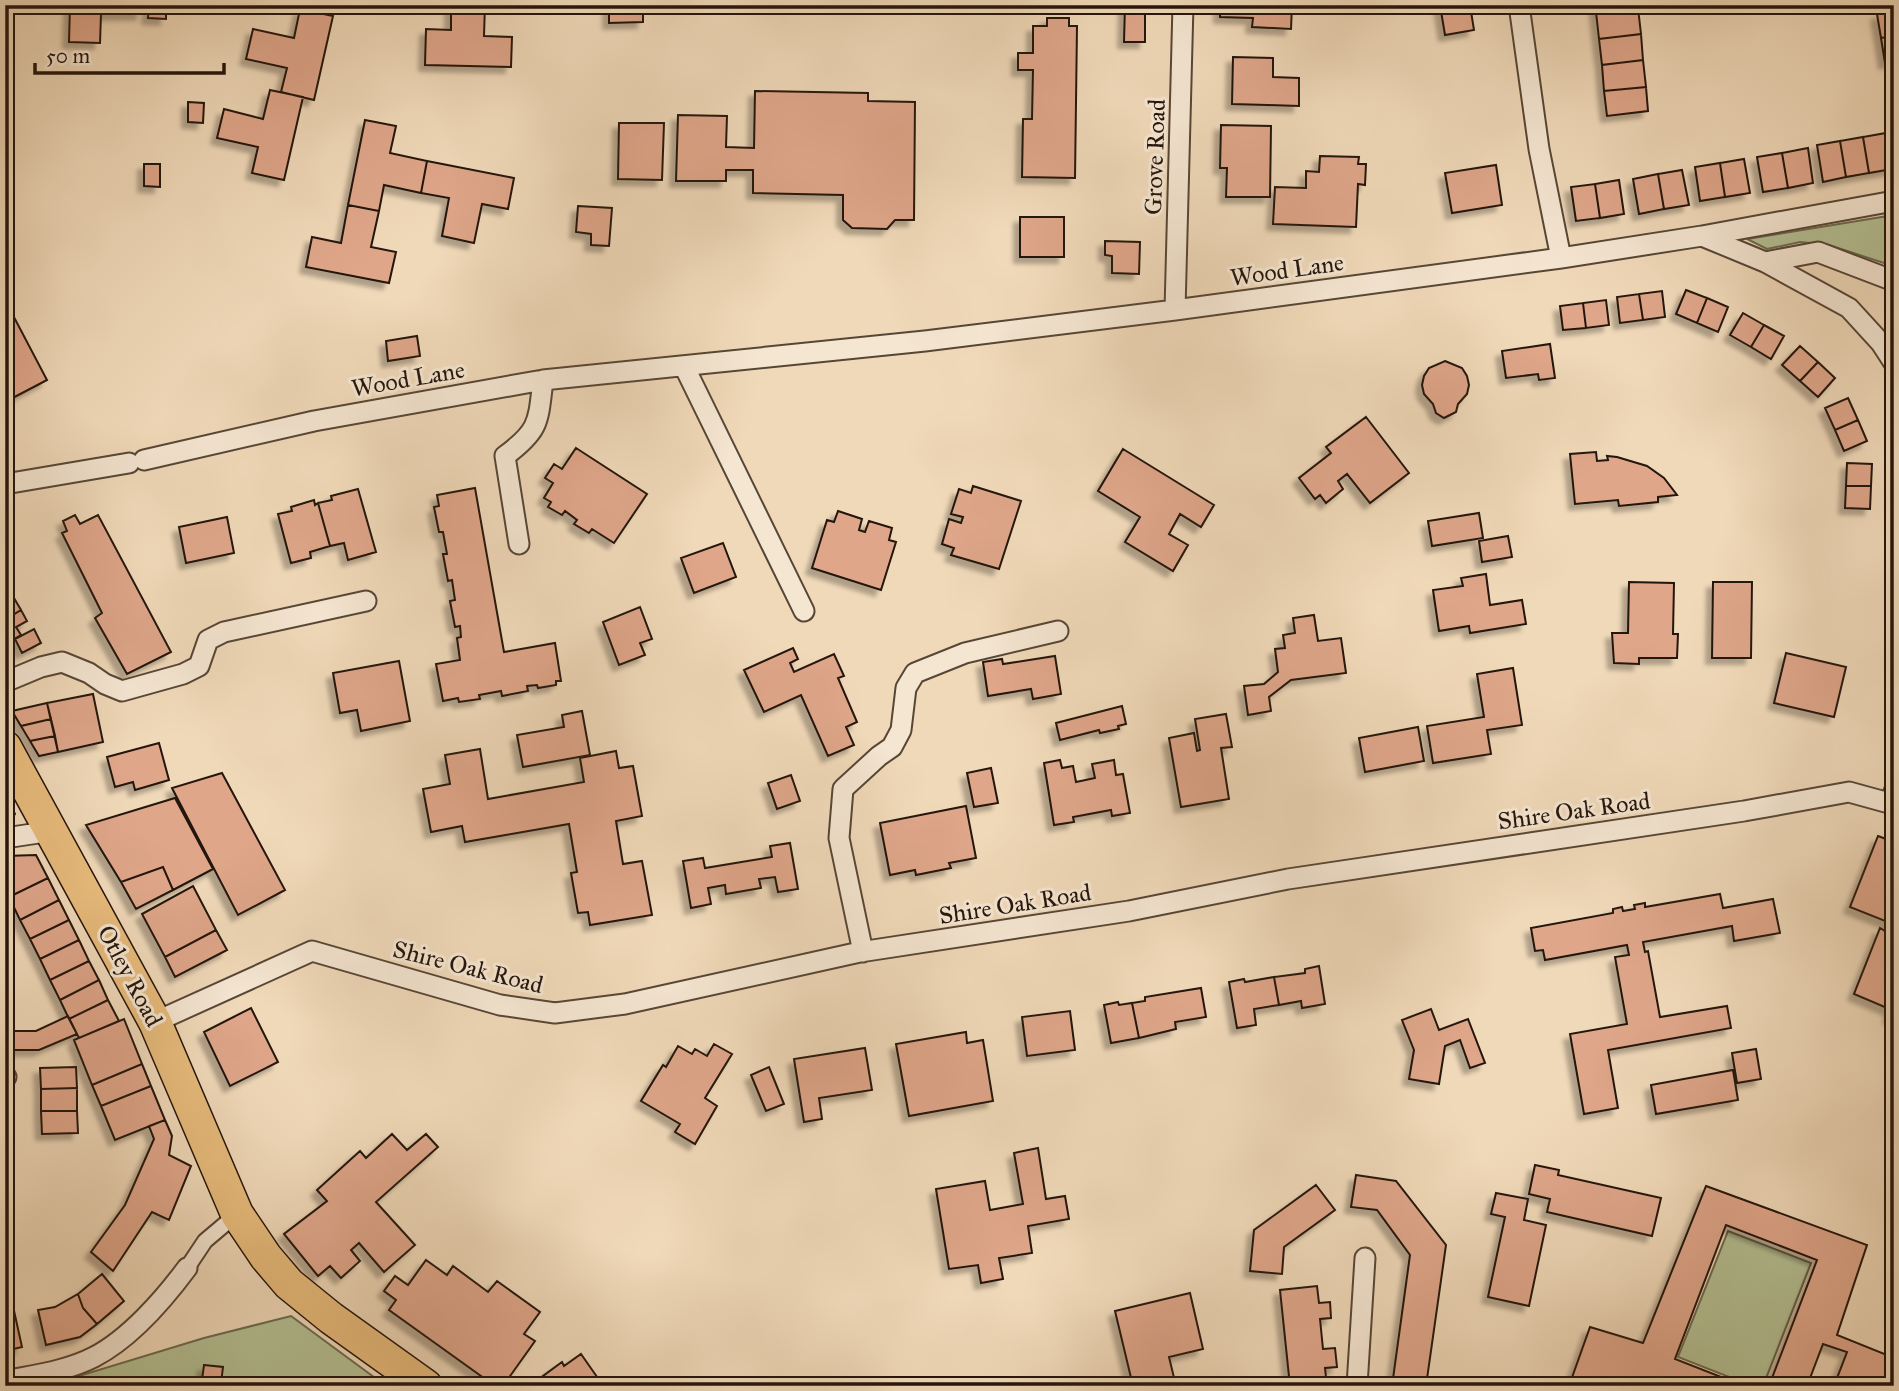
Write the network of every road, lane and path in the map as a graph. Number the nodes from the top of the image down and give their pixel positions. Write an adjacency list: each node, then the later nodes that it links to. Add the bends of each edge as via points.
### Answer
1 (1183, 5): 8 (street, Grove Road)
2 (1519, 5): 5 (street, via 1538,149)
3 (1894, 201): 4 (street, Wood Lane)
4 (1702, 236): 5 (street, Wood Lane); 6 (street)
5 (1561, 258): 8 (street, Wood Lane)
6 (1765, 262): 7 (street, via 1818,252); 9 (street, via 1849,308)
7 (1894, 281)
8 (1175, 310): 10 (street, Wood Lane)
9 (1894, 363)
10 (684, 366): 11 (street, Wood Lane); 15 (street)
11 (543, 380): 12 (street, Wood Lane); 13 (street, via 532,434 505,456)
12 (5, 484)
13 (519, 544)
14 (366, 601): 17 (street, via 224,632 208,640 199,666 122,691 62,662)
15 (804, 611)
16 (1058, 631): 22 (street, via 965,653 915,673 906,688 901,730 892,747 843,789 839,838)
17 (5, 682)
18 (5, 747): 20 (highway, Otley Road)
19 (1894, 792): 22 (street, Shire Oak Road, via 1889,803 1849,792 1289,879 1129,911)
20 (52, 831): 21 (street); 23 (highway, Otley Road)
21 (5, 838)
22 (863, 952): 23 (street, Shire Oak Road, via 625,1003 555,1013 500,1005 312,951)
23 (155, 1022): 24 (highway, Otley Road)
24 (237, 1214): 26 (street, via 205,1241); 29 (highway, Otley Road, via 289,1284)
25 (1365, 1258): 30 (street)
26 (187, 1268): 27 (street, via 168,1294 115,1343)
27 (62, 1377): 28 (street)
28 (5, 1381)
29 (426, 1386)
30 (1357, 1386)

